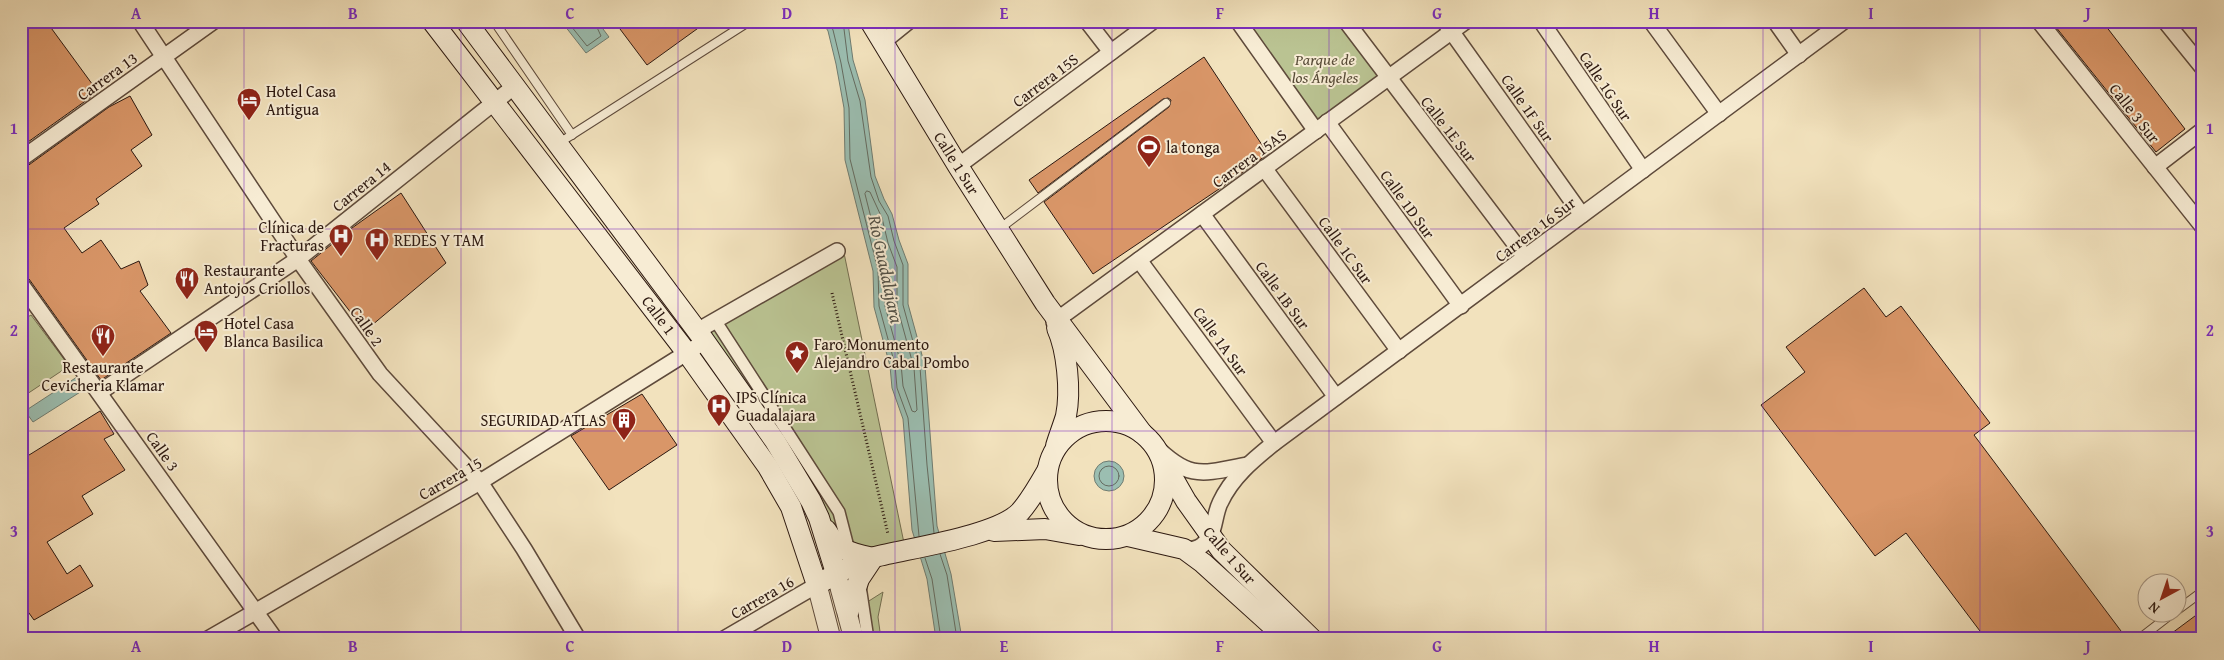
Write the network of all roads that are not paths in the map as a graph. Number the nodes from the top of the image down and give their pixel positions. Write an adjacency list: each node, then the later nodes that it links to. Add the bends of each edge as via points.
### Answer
1 (140, 21): 24 (street, Calle 2)
2 (214, 21): 24 (street, Carrera 13)
3 (432, 21): 28 (main road, Calle 1)
4 (466, 21): 27 (main road, Calle 1)
5 (494, 21): 33 (lane)
6 (750, 21): 33 (lane)
7 (870, 21): 21 (main road, Calle 1 Sur)
8 (908, 21): 21 (street)
9 (1087, 21): 22 (street)
10 (1154, 21): 22 (street, Carrera 15S)
11 (1238, 21): 31 (street)
12 (1346, 21): 26 (street, Calle 1E Sur)
13 (1466, 21): 20 (street, Carrera 15AS)
14 (1541, 21): 38 (street, Calle 1G Sur)
15 (1651, 21): 30 (street)
16 (1775, 21): 23 (street)
17 (1844, 21): 23 (street, Carrera 16 Sur)
18 (2039, 21): 36 (street, Calle 3 Sur)
19 (2165, 21): 25 (street)
20 (1448, 26): 26 (street, Carrera 15AS); 40 (street, Calle 1F Sur)
21 (883, 42): 35 (main road, Calle 1 Sur)
22 (1111, 52): 35 (street, Carrera 15S)
23 (1799, 54): 30 (street, Carrera 16 Sur)
24 (163, 58): 34 (street, Carrera 13); 45 (street, Calle 2)
25 (2203, 68)
26 (1388, 78): 31 (street, Carrera 15AS); 44 (street, Calle 1E Sur)
27 (516, 85): 28 (street, Carrera 14); 33 (main road, Calle 1)
28 (495, 101): 45 (street, Carrera 14); 53 (main road, Calle 1)
29 (1166, 103): 42 (lane)
30 (1719, 114): 38 (street, Carrera 16 Sur)
31 (1322, 126): 37 (street, Carrera 15AS); 48 (street, Calle 1D Sur)
32 (2203, 130): 36 (street)
33 (566, 139): 51 (main road, Calle 1)
34 (21, 159)
35 (958, 166): 42 (main road, Calle 1 Sur)
36 (2155, 167): 41 (street, Calle 3 Sur)
37 (1264, 168): 39 (street, Carrera 15AS); 52 (street, Calle 1C Sur)
38 (1643, 170): 40 (street, Carrera 16 Sur)
39 (1202, 214): 46 (street, Carrera 15AS); 55 (street, Calle 1B Sur)
40 (1582, 215): 44 (street, Carrera 16 Sur)
41 (2203, 227)
42 (999, 229): 50 (main road, Calle 1 Sur)
43 (838, 251): 49 (street, Carrera 15)
44 (1525, 257): 48 (street, Carrera 16 Sur)
45 (298, 259): 54 (street, Carrera 14); 61 (street, Calle 2, via 380,374)
46 (1139, 260): 50 (street, Carrera 15AS); 56 (street, Calle 1A Sur)
47 (21, 284): 54 (street, Calle 3)
48 (1462, 306): 52 (street, Carrera 16 Sur)
49 (715, 320): 51 (street, Carrera 15); 67 (street, via 838,512)
50 (1056, 321): 57 (main road, Calle 1 Sur); 58 (main road, Calle 1 Sur, via 1065,353 1068,393 1066,415)
51 (701, 336): 53 (street, Carrera 15); 62 (main road, Calle 1, via 776,441)
52 (1399, 352): 55 (street, Carrera 16 Sur)
53 (687, 353): 61 (street, Carrera 15); 72 (main road, Calle 1, via 768,468 791,507)
54 (100, 392): 75 (street, Calle 3)
55 (1336, 398): 56 (street, Carrera 16 Sur)
56 (1274, 443): 59 (street, Carrera 16 Sur)
57 (1153, 445): 58 (main road, via 1126,424 1095,422 1079,427 1064,438); 59 (street, Carrera 16 Sur, via 1172,463 1202,473); 64 (main road, Calle 1 Sur); 65 (main road, via 1166,475 1165,494 1157,512 1144,527)
58 (1054, 452): 60 (main road)
59 (1247, 465): 64 (street, Carrera 16 Sur, via 1221,501)
60 (1047, 472): 63 (main road, via 1019,513 1004,524); 66 (main road, via 1047,487 1053,507 1063,521)
61 (480, 482): 75 (street, Carrera 15); 80 (street, Calle 2)
62 (819, 518): 69 (main road, via 833,542 849,552); 70 (main road, Calle 1)
63 (984, 532): 66 (main road, via 1045,528); 69 (main road)
64 (1210, 535): 68 (street, via 1194,550); 86 (main road, Calle 1 Sur)
65 (1128, 536): 66 (main road, via 1105,540); 68 (main road, Calle 1 Sur)
66 (1090, 538)
67 (847, 543)
68 (1184, 549): 85 (main road, Calle 1 Sur)
69 (875, 558): 70 (main road); 71 (main road)
70 (836, 573): 72 (main road); 76 (street, Calle 1)
71 (859, 579): 76 (main road); 84 (street)
72 (817, 585): 81 (street, Carrera 16); 82 (street, Calle 1)
73 (2203, 591): 74 (lane)
74 (2186, 604)
75 (256, 611): 78 (street, Carrera 15); 79 (street, Calle 3)
76 (848, 613): 83 (street, Calle 1)
77 (2162, 622): 87 (lane)
78 (208, 639)
79 (275, 639)
80 (578, 639)
81 (724, 639)
82 (831, 639)
83 (854, 639)
84 (868, 639)
85 (1287, 639)
86 (1312, 639)
87 (2139, 639)

